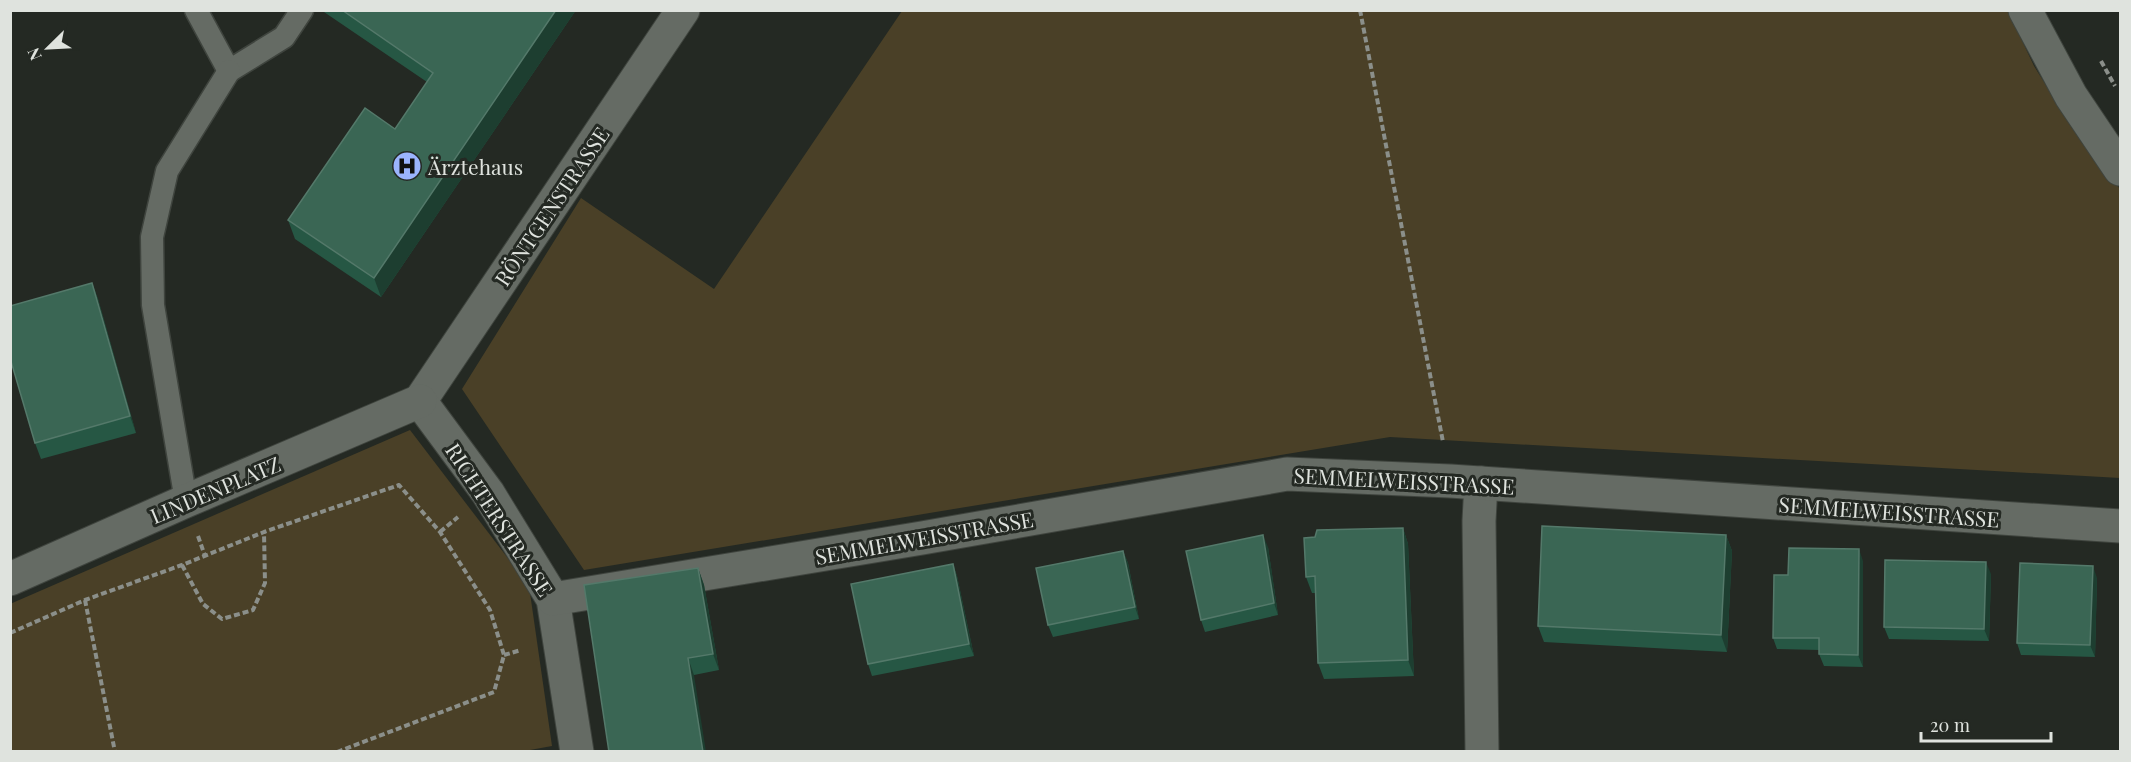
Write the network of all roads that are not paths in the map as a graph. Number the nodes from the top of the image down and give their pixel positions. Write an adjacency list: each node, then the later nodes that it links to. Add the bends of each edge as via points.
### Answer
1 (196, 10): 5 (lane)
2 (302, 10): 5 (lane, via 284,38)
3 (682, 10): 7 (street, RÖNTGENSTRASSE)
4 (2025, 10): 6 (street, via 2071,96)
5 (229, 70): 9 (lane, via 168,171 152,237 153,305)
6 (2121, 169)
7 (420, 401): 9 (street, LINDENPLATZ); 12 (street, RICHTERSTRASSE, via 488,493)
8 (1466, 482): 10 (street, SEMMELWEISSTRASSE); 12 (street, SEMMELWEISSTRASSE, via 1287,474); 14 (street, via 1479,521)
9 (186, 501): 11 (street, LINDENPLATZ)
10 (2121, 526)
11 (10, 579)
12 (553, 599): 13 (street, RICHTERSTRASSE)
13 (577, 752)
14 (1482, 752)

